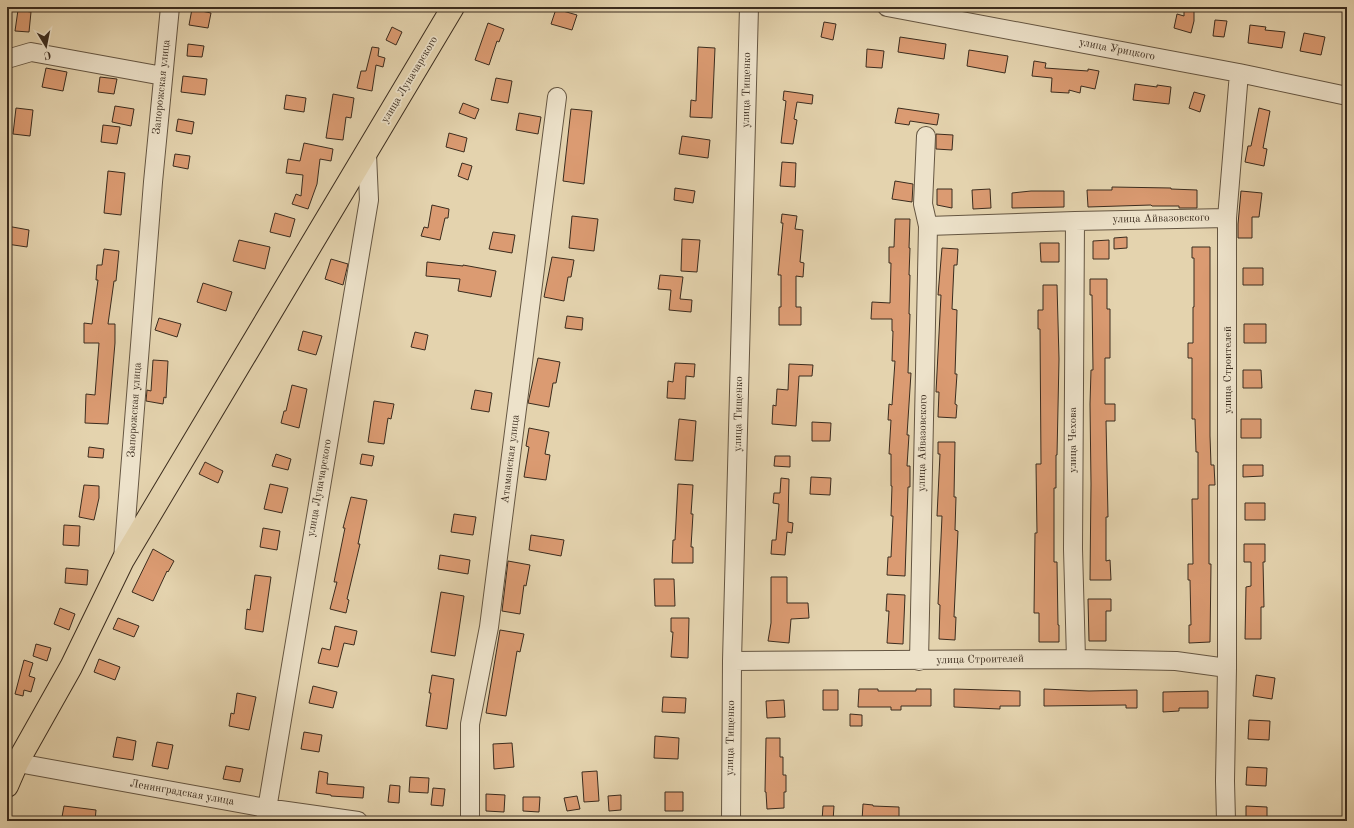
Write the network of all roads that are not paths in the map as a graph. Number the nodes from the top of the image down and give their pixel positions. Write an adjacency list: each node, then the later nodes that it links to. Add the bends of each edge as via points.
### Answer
1 (170, 7): 7 (street, Запорожская улица)
2 (454, 7): 11 (main road, улица Луначарского)
3 (749, 7): 17 (street, улица Тищенко)
4 (887, 7): 6 (street, улица Урицкого)
5 (7, 59): 7 (street, via 31,52)
6 (1240, 73): 8 (street, улица Урицкого); 12 (street, улица Строителей)
7 (163, 76): 15 (street, Запорожская улица)
8 (1347, 96)
9 (558, 98): 24 (street, Атаманская улица, via 489,627 470,724)
10 (926, 136): 14 (street, улица Айвазовского, via 923,204)
11 (367, 154): 15 (main road, улица Луначарского); 22 (street, улица Луначарского, via 369,200)
12 (1227, 218): 13 (street, улица Айвазовского); 19 (street, улица Строителей)
13 (1075, 221): 14 (street, улица Айвазовского); 16 (street, улица Чехова, via 1072,549)
14 (928, 226): 18 (street, улица Айвазовского)
15 (123, 560): 20 (main road, Запорожская улица, via 71,667)
16 (1076, 659): 18 (street, улица Строителей); 19 (street, улица Строителей, via 1176,661)
17 (732, 661): 18 (street, улица Строителей); 25 (street, улица Тищенко)
18 (918, 661)
19 (1227, 668): 26 (street, улица Строителей)
20 (12, 762): 21 (main road, Запорожская улица); 22 (street, Ленинградская улица)
21 (7, 786)
22 (265, 815): 23 (street, Ленинградская улица)
23 (358, 821)
24 (470, 821)
25 (730, 821)
26 (1226, 821)

